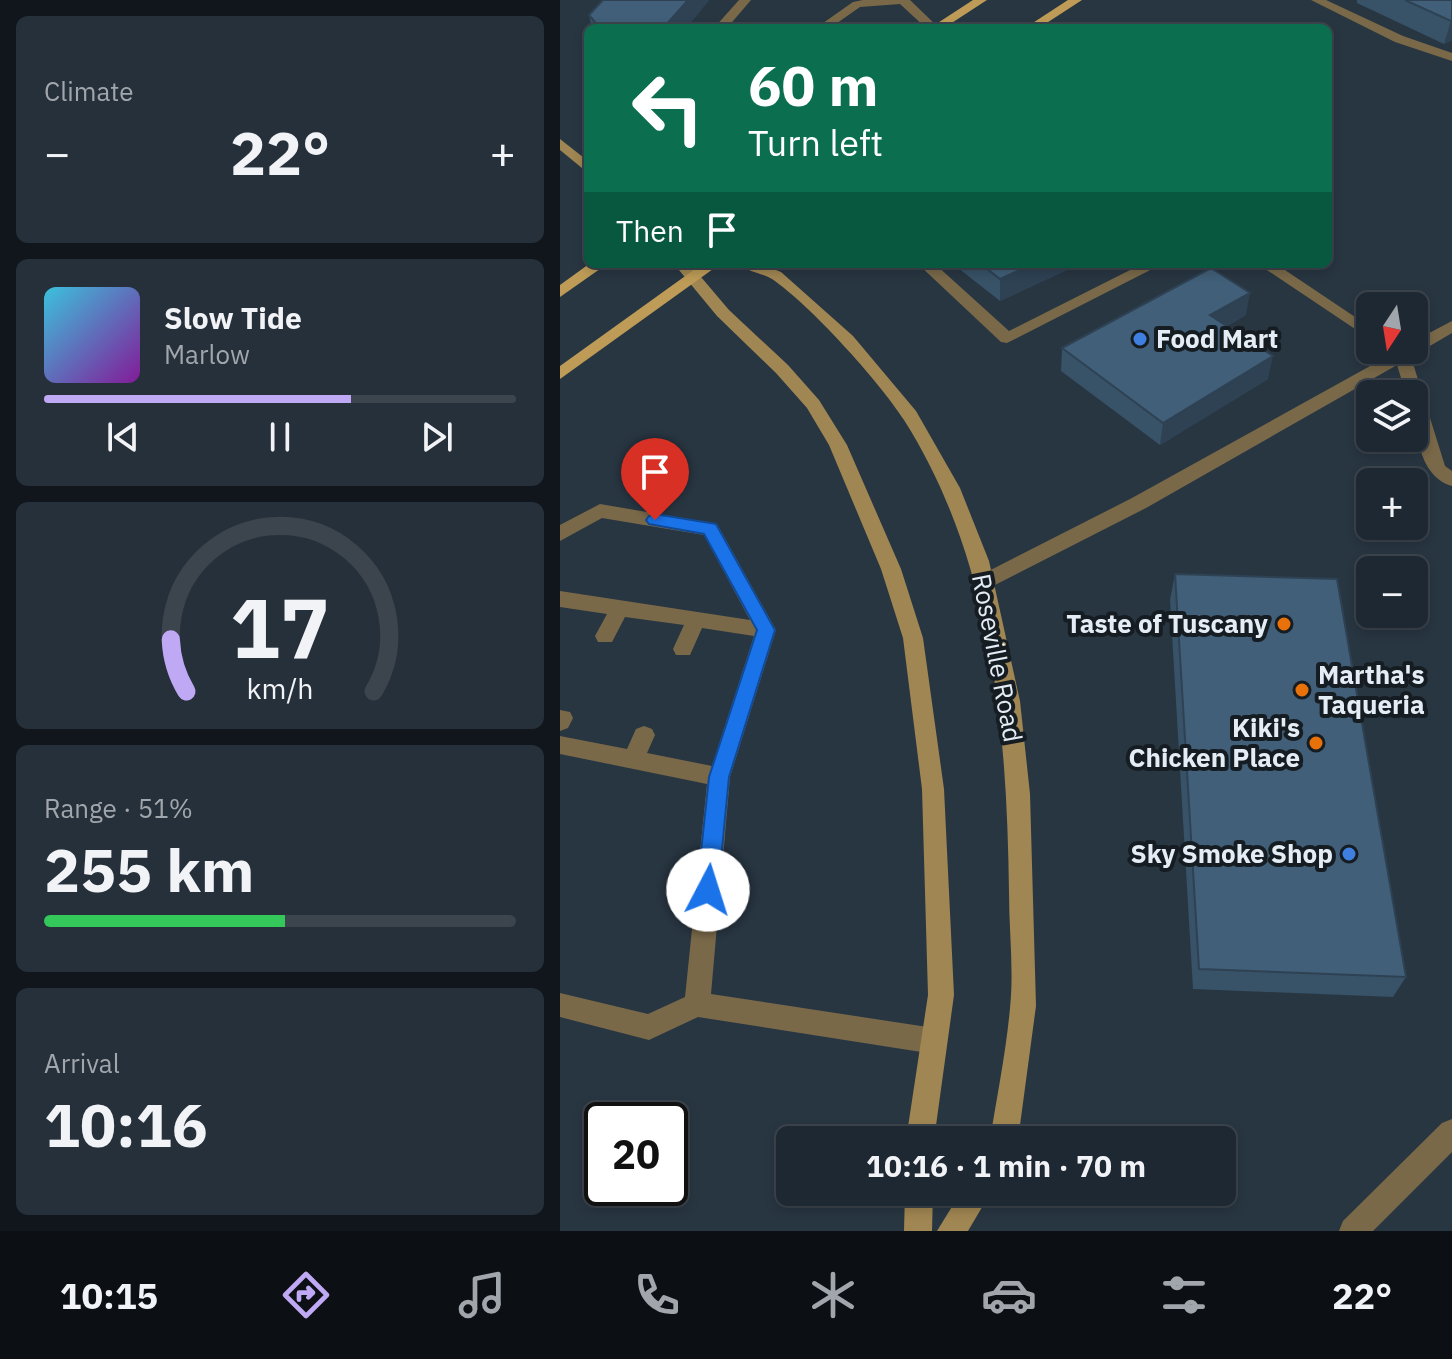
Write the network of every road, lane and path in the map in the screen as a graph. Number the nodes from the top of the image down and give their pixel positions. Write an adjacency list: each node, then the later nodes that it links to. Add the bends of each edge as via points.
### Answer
1 (745, 0): 6 (lane)
2 (903, 0): 7 (lane, via 857,4); 8 (lane)
3 (981, 0): 9 (main road)
4 (1076, 0): 10 (main road)
5 (1317, 0): 11 (lane, via 1399,39)
6 (724, 24)
7 (828, 24)
8 (930, 24)
9 (941, 24)
10 (1037, 24)
11 (1452, 57)
12 (560, 143): 13 (main road)
13 (584, 165)
14 (593, 268): 20 (main road)
15 (758, 268): 29 (main road, Roseville Road, via 776,275 811,305 910,415 951,488)
16 (930, 268): 17 (lane, via 1007,338)
17 (1146, 268)
18 (1272, 268): 21 (lane)
19 (688, 271): 25 (main road); 42 (main road, via 813,404 838,445 886,556 908,624 933,789 941,995)
20 (560, 292)
21 (1356, 325)
22 (1452, 326): 23 (lane)
23 (1428, 339)
24 (1382, 364): 29 (lane, via 1139,503)
25 (560, 374)
26 (1428, 440): 27 (lane, via 1437,469)
27 (1452, 480)
28 (560, 534): 33 (lane, via 600,511 710,529)
29 (984, 582): 44 (main road, Roseville Road, via 1009,701 1023,878 1023,1006)
30 (560, 599): 31 (lane)
31 (620, 608): 32 (lane); 34 (lane)
32 (696, 620): 33 (lane); 35 (lane)
33 (766, 630): 39 (lane)
34 (605, 636)
35 (683, 649)
36 (644, 735): 38 (lane)
37 (560, 745): 38 (lane)
38 (633, 759): 39 (lane)
39 (719, 777): 40 (lane)
40 (697, 1004): 41 (lane, via 649,1027); 42 (lane)
41 (560, 1005)
42 (934, 1041): 43 (main road)
43 (922, 1126)
44 (1006, 1126)
45 (1452, 1133): 50 (lane)
46 (919, 1206): 48 (main road)
47 (968, 1206): 49 (main road)
48 (918, 1231)
49 (951, 1231)
50 (1353, 1231)

